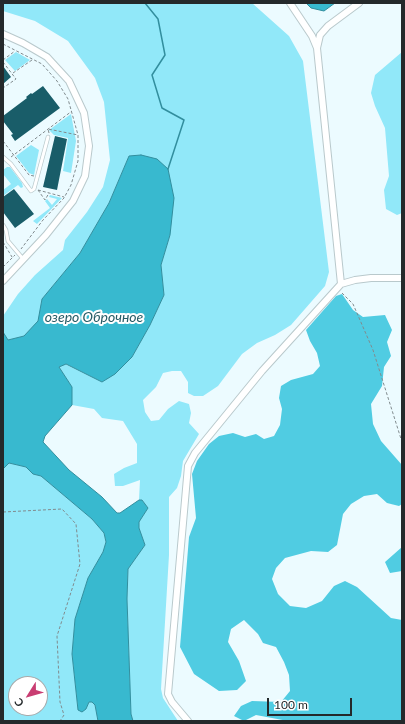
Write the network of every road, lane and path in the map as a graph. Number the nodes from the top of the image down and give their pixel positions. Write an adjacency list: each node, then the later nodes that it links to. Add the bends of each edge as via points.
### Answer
1 (290, 3): 5 (street)
2 (359, 3): 5 (street, via 324,30)
3 (3, 34): 29 (street, via 36,49 59,68 77,94 88,132 88,163 80,189 64,214)
4 (3, 44): 6 (path)
5 (317, 48): 33 (street)
6 (16, 50): 7 (path); 8 (path)
7 (32, 59): 9 (path); 11 (path, via 42,64 57,81)
8 (3, 61): 9 (path)
9 (12, 74): 10 (path, via 16,79)
10 (3, 88)
11 (73, 110): 12 (path); 13 (path)
12 (48, 129): 13 (path); 14 (path); 16 (path)
13 (78, 135): 23 (path, via 78,161)
14 (49, 136): 19 (lane)
15 (3, 141): 16 (path)
16 (14, 155): 18 (path); 19 (path, via 29,175)
17 (3, 157): 18 (lane)
18 (5, 162): 20 (lane, via 12,164 31,190)
19 (37, 177): 20 (lane); 21 (path, via 41,178)
20 (34, 189): 21 (path)
21 (38, 190): 22 (path); 22 (path, via 45,200)
22 (50, 193): 23 (path)
23 (64, 198): 27 (path)
24 (3, 225): 25 (lane)
25 (5, 231): 27 (lane, via 8,241)
26 (3, 242): 28 (path)
27 (17, 253): 28 (path); 29 (lane)
28 (12, 258): 30 (path)
29 (24, 260): 32 (street)
30 (3, 267)
31 (402, 278): 33 (street, via 355,280)
32 (3, 281)
33 (339, 286): 34 (path, via 353,304 373,350); 37 (street, via 262,371 195,453 188,466 168,694)
34 (402, 442)
35 (3, 512): 36 (path, via 62,509 76,524 80,564 57,636 60,702 64,715)
36 (60, 721)
37 (188, 721)

